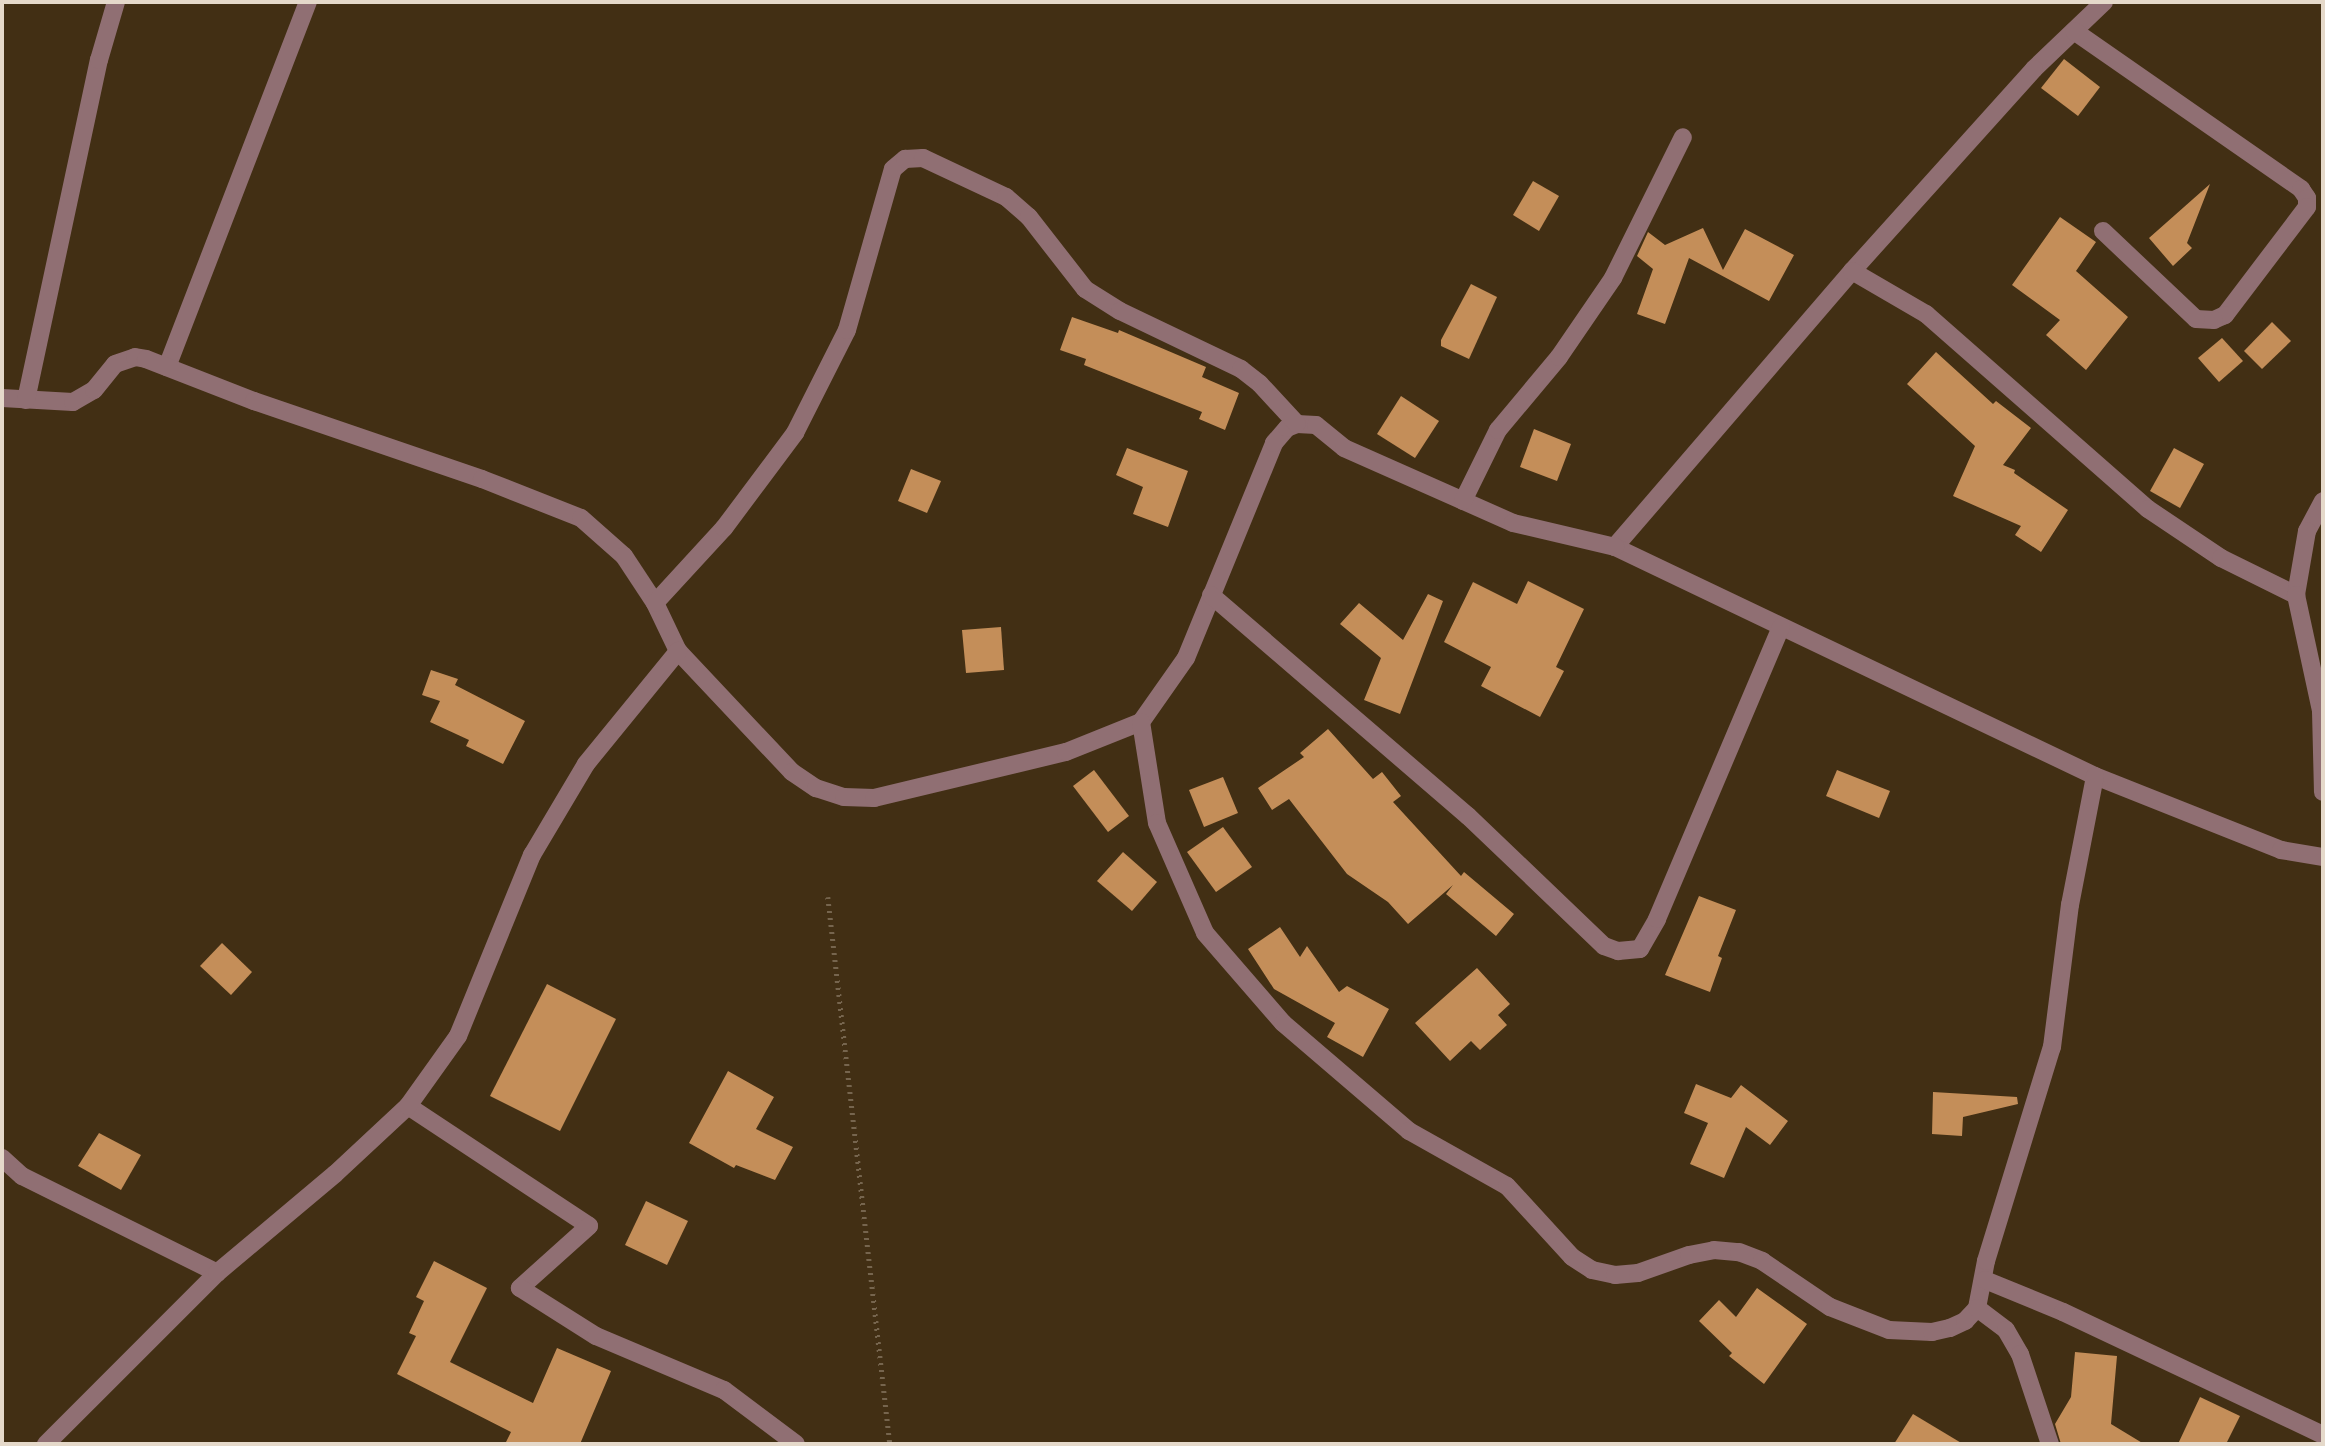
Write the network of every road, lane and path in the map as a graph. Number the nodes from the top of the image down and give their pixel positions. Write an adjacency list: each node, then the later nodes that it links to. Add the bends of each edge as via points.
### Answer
1 (116, 2): 10 (street, via 99,60)
2 (308, 2): 8 (street)
3 (2104, 2): 4 (street)
4 (2074, 30): 6 (street, via 2301,189 2307,198 2307,207 2225,315 2214,320 2196,319); 7 (street)
5 (1683, 137): 12 (street, via 1612,278 1559,357 1498,430)
6 (2104, 231)
7 (1852, 271): 14 (street); 16 (street, via 1926,314 2148,509 2221,558)
8 (167, 367): 10 (street, via 146,359 125,359 85,398 60,403); 17 (street, via 581,518 624,556)
9 (2, 398): 10 (street)
10 (26, 400)
11 (1297, 424): 12 (street, via 1316,425 1344,448); 15 (street, via 1274,443); 17 (street, via 1241,369 1120,311 1085,289 1029,217 1006,197 923,158 905,159 893,169 847,330 794,433 724,528)
12 (1463, 501): 14 (street, via 1513,523)
13 (2323, 501): 16 (street, via 2307,531)
14 (1615, 547): 18 (street)
15 (1211, 595): 18 (street, via 1468,816 1604,946 1618,950 1640,949 1657,919); 20 (street, via 1186,658)
16 (2297, 596): 22 (street, via 2321,711)
17 (655, 603): 19 (street)
18 (1781, 627): 21 (street)
19 (678, 651): 20 (street, via 792,772 817,788 844,797 874,798 1066,752); 25 (street, via 579,776 532,855 458,1036)
20 (1140, 722): 29 (street, via 1157,823 1205,933 1283,1023 1409,1131 1507,1186 1572,1257 1592,1270 1615,1275 1638,1273 1714,1250 1739,1252 1762,1261 1830,1307 1889,1330 1950,1328)
21 (2095, 776): 23 (street, via 2281,850); 28 (street, via 2070,905 2052,1047 1986,1261)
22 (2323, 792)
23 (2323, 857)
24 (828, 897): 33 (path)
25 (408, 1106): 27 (street); 32 (street, via 589,1226 520,1288 596,1336 724,1390)
26 (2, 1157): 27 (street, via 22,1176)
27 (216, 1273): 31 (street)
28 (1985, 1280): 29 (street); 30 (street)
29 (1977, 1308): 34 (street, via 2006,1330 2020,1354)
30 (2323, 1435)
31 (47, 1444)
32 (796, 1444)
33 (890, 1444)
34 (2050, 1444)

